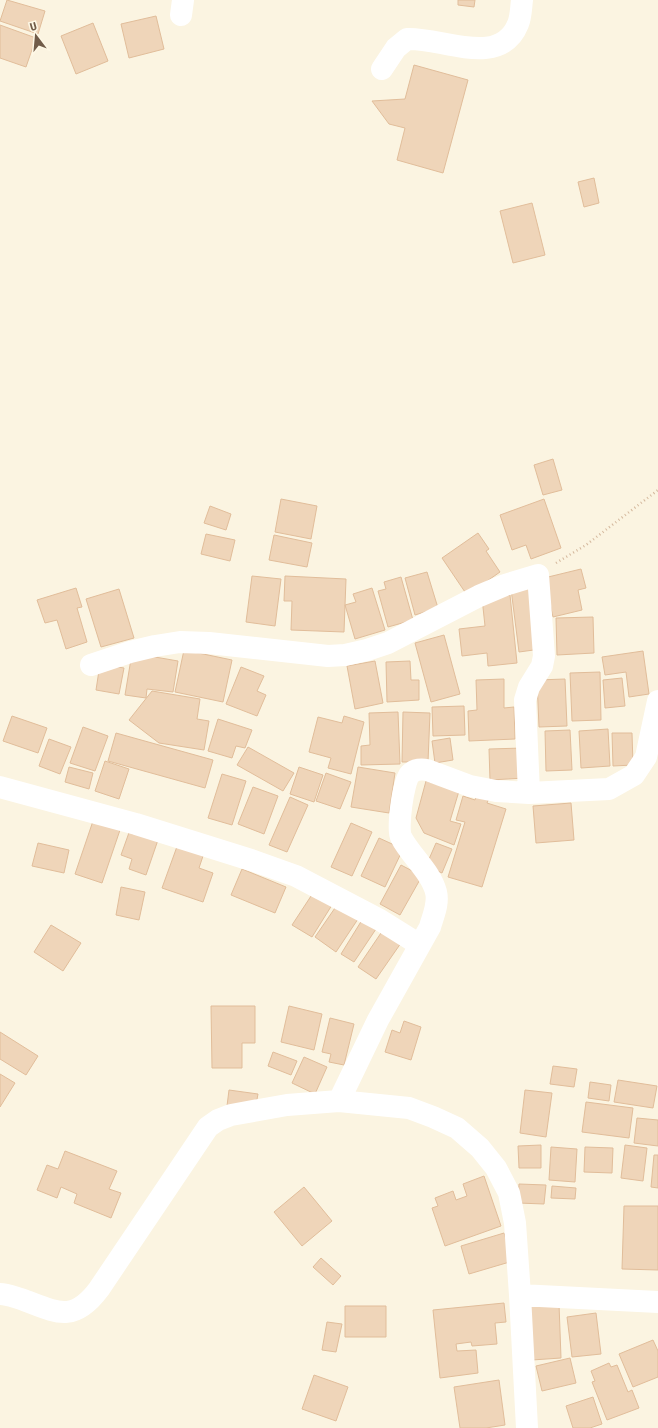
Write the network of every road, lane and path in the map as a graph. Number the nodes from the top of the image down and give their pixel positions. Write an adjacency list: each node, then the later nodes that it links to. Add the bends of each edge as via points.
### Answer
1 (522, 0): 2 (street, via 519,23 514,33 498,46 477,49 407,39 396,48)
2 (382, 69)
3 (658, 490): 4 (path, via 586,545)
4 (538, 575): 5 (street, via 479,596 388,643 345,655 328,656 180,642 130,652); 8 (street, via 544,656 542,666 529,687 525,700)
5 (91, 665)
6 (658, 701): 8 (street, via 646,757 634,775 609,789)
7 (0, 787): 9 (street, via 136,824 296,876 380,920)
8 (529, 793): 9 (street, via 482,789 421,769 408,776 403,795 400,834 433,883 437,901 430,927)
9 (420, 945): 10 (street, via 378,1020)
10 (339, 1102): 11 (street, via 287,1105 245,1113 218,1120 208,1127 86,1305 63,1313); 12 (street, via 409,1108 457,1128 480,1148 496,1168 509,1193 515,1223)
11 (0, 1294)
12 (520, 1295): 13 (street); 14 (street)
13 (658, 1302)
14 (527, 1428)

